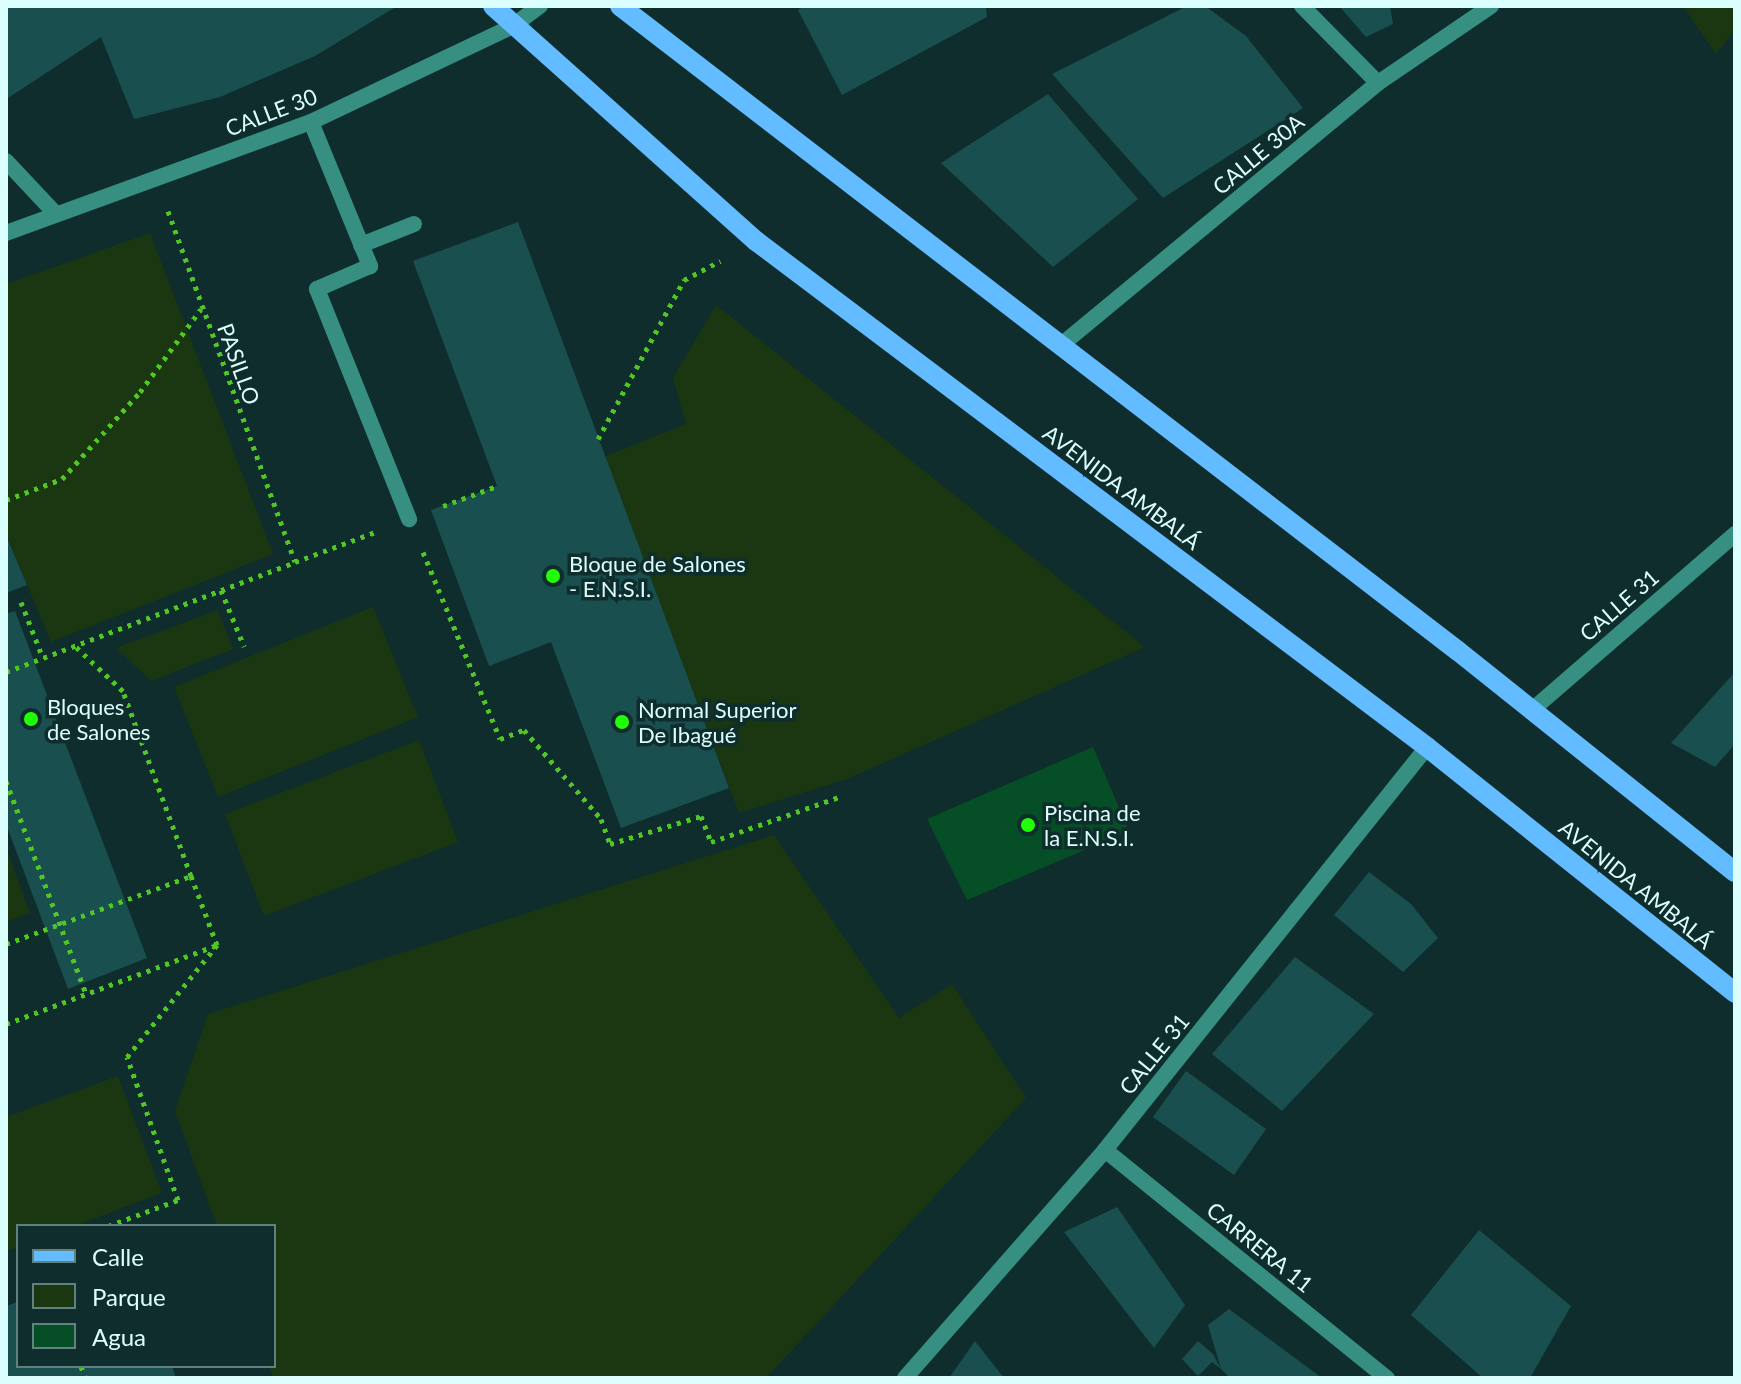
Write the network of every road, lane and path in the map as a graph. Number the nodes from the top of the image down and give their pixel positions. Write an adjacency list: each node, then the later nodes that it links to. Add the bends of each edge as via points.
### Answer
1 (493, 6): 6 (main road, AVENIDA AMBALÁ)
2 (540, 6): 6 (street, CALLE 30)
3 (620, 6): 17 (main road)
4 (1302, 6): 7 (street)
5 (1491, 6): 7 (street, CALLE 30A)
6 (513, 26): 8 (street, CALLE 30); 14 (main road, AVENIDA AMBALÁ)
7 (1378, 83): 17 (street, CALLE 30A)
8 (311, 122): 10 (street, CALLE 30); 15 (street)
9 (6, 161): 11 (street)
10 (157, 176): 11 (street, CALLE 30); 16 (path, PASILLO)
11 (55, 213): 13 (street, CALLE 30)
12 (414, 224): 15 (street)
13 (6, 233)
14 (756, 241): 18 (path, via 684,280); 31 (main road, AVENIDA AMBALÁ)
15 (361, 245): 21 (street, via 370,266 317,289)
16 (202, 308): 20 (path, via 140,392 62,479); 23 (path, PASILLO)
17 (1060, 346): 30 (main road)
18 (598, 439)
19 (497, 486): 21 (path)
20 (6, 500)
21 (409, 519): 23 (path); 33 (path, via 500,739 524,730 601,819 610,844 701,816 711,842)
22 (1735, 534): 30 (street, CALLE 31)
23 (295, 562): 24 (path)
24 (221, 590): 26 (path); 27 (path)
25 (21, 602): 28 (path)
26 (75, 646): 28 (path); 35 (path, via 123,691)
27 (244, 646)
28 (43, 658): 29 (path)
29 (6, 672)
30 (1532, 710): 34 (main road)
31 (1427, 747): 39 (main road, AVENIDA AMBALÁ); 42 (street, CALLE 31)
32 (6, 781): 36 (path)
33 (839, 797)
34 (1735, 872)
35 (191, 876): 36 (path); 38 (path)
36 (59, 925): 37 (path); 40 (path)
37 (6, 944)
38 (217, 945): 40 (path); 43 (path, via 127,1057 178,1200)
39 (1735, 993)
40 (86, 994): 41 (path)
41 (6, 1024)
42 (1105, 1150): 44 (street, CALLE 31); 45 (street, CARRERA 11)
43 (113, 1224)
44 (905, 1378)
45 (1387, 1378)

